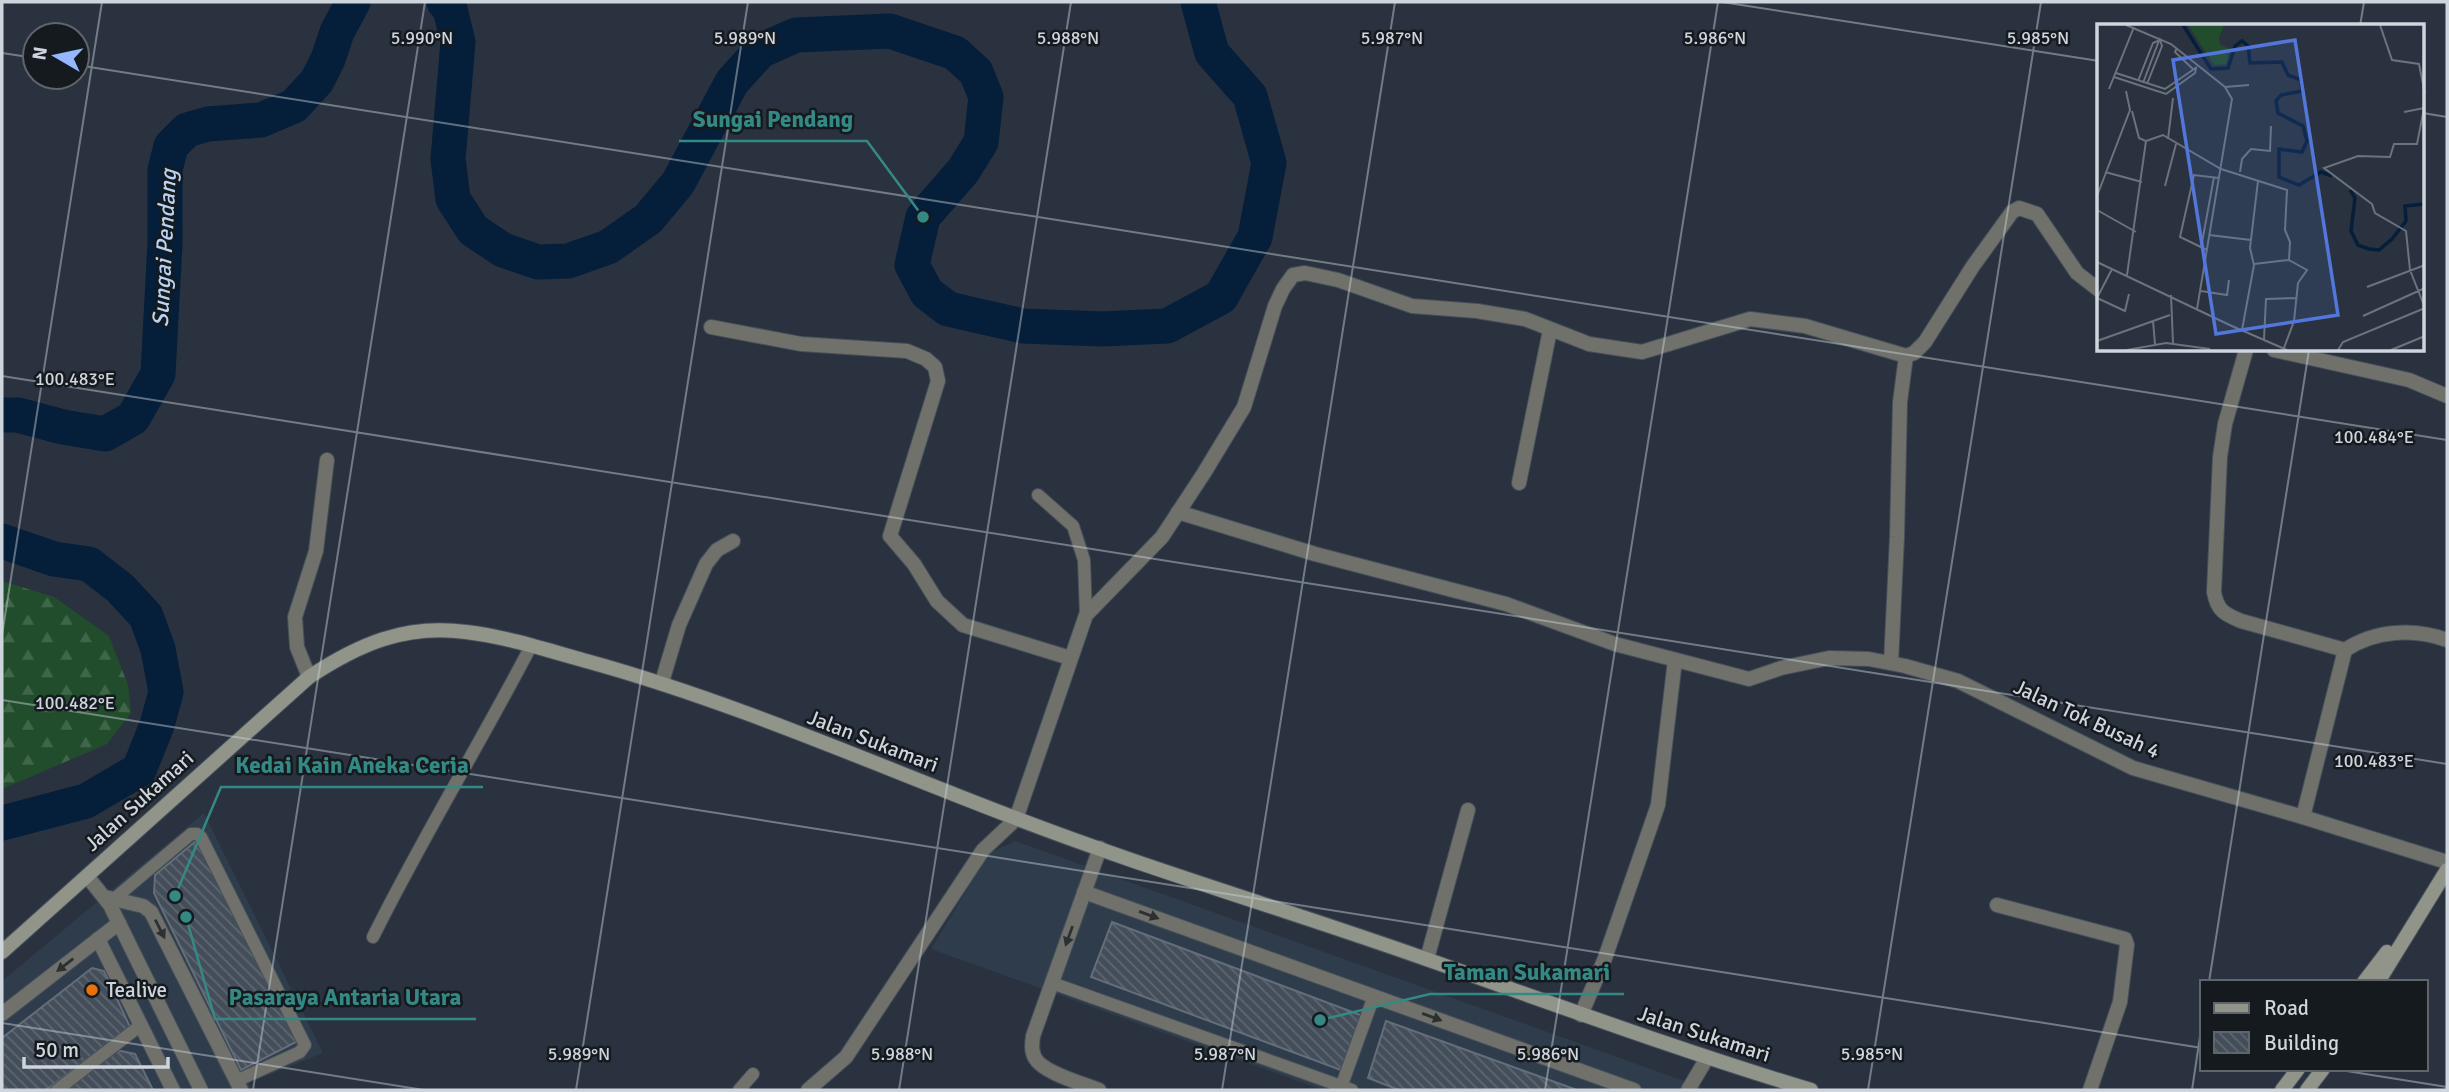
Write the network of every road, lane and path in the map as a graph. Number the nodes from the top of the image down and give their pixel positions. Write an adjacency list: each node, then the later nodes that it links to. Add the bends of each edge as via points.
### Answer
1 (2097, 288): 6 (street, via 2077,273 2037,214 2019,208 1973,266 1925,342)
2 (711, 327): 17 (street, via 801,344 906,351 935,367 938,381 890,536 937,601 963,625)
3 (1550, 330): 6 (street, via 1589,344 1642,352 1750,319 1770,320); 9 (street); 11 (street, via 1525,319 1412,306 1338,279 1293,275 1275,306 1244,407)
4 (2245, 352): 16 (street, via 2220,457 2216,607 2241,621)
5 (2283, 352): 7 (street, via 2409,380)
6 (1906, 356): 19 (street, via 1900,402)
7 (2447, 396)
8 (327, 460): 20 (street, via 316,551 295,617 296,647)
9 (1519, 483)
10 (1038, 495): 13 (lane, via 1073,526 1084,560)
11 (1178, 512): 13 (street, via 1162,537); 18 (street, via 1506,604 1615,644)
12 (733, 541): 21 (street, via 717,550 706,564 679,625)
13 (1086, 615): 17 (street)
14 (2447, 640): 16 (street, via 2412,632 2386,634)
15 (531, 646): 20 (street, Jalan Sukamari, via 467,632 398,634 341,656); 21 (street, Jalan Sukamari); 34 (lane)
16 (2345, 650): 23 (street)
17 (1070, 658): 24 (street)
18 (1675, 660): 19 (street, Jalan Tok Busah 4, via 1749,679 1829,658); 43 (street, via 1658,805)
19 (1891, 663): 23 (street, Jalan Tok Busah 4, via 1958,681 2133,768)
20 (309, 677): 28 (street, Jalan Sukamari)
21 (662, 682): 24 (street, Jalan Sukamari)
22 (1468, 810): 37 (street)
23 (2303, 817): 26 (street, Jalan Tok Busah 4)
24 (1016, 819): 25 (street, Jalan Sukamari); 55 (street, via 983,850 846,1057)
25 (1100, 848): 29 (street); 37 (street, Jalan Sukamari)
26 (2447, 862)
27 (2447, 870): 32 (street)
28 (87, 876): 30 (street); 36 (street, Jalan Sukamari)
29 (1084, 892): 40 (street, one-way to 40); 41 (street, one-way to 41)
30 (110, 898): 33 (street); 49 (street, one-way to 49, via 151,912); 49 (lane, via 191,834 201,838 305,1045)
31 (1997, 905): 60 (street, via 2125,939 2120,1002)
32 (2423, 907): 38 (street); 39 (street)
33 (119, 923): 35 (street); 53 (street)
34 (373, 937)
35 (98, 939): 42 (street, one-way to 42); 44 (street)
36 (2, 952)
37 (1427, 959): 43 (street, Jalan Sukamari)
38 (2366, 980)
39 (2379, 980)
40 (1052, 983): 50 (lane); 56 (street, via 1033,1036 1033,1056 1045,1068)
41 (1374, 996): 50 (lane); 57 (street, one-way to 57)
42 (2, 1014)
43 (1581, 1015): 45 (street, Jalan Sukamari)
44 (141, 1025): 51 (lane); 52 (street)
45 (1707, 1059): 58 (street); 59 (street, Jalan Sukamari)
46 (2296, 1071): 61 (street)
47 (2321, 1071): 62 (street)
48 (753, 1074): 54 (lane)
49 (239, 1085)
50 (1345, 1089)
51 (59, 1090)
52 (173, 1090)
53 (201, 1090)
54 (739, 1090)
55 (808, 1090)
56 (1099, 1090)
57 (1634, 1090)
58 (1688, 1090)
59 (1811, 1090)
60 (2090, 1090)
61 (2282, 1090)
62 (2307, 1090)

